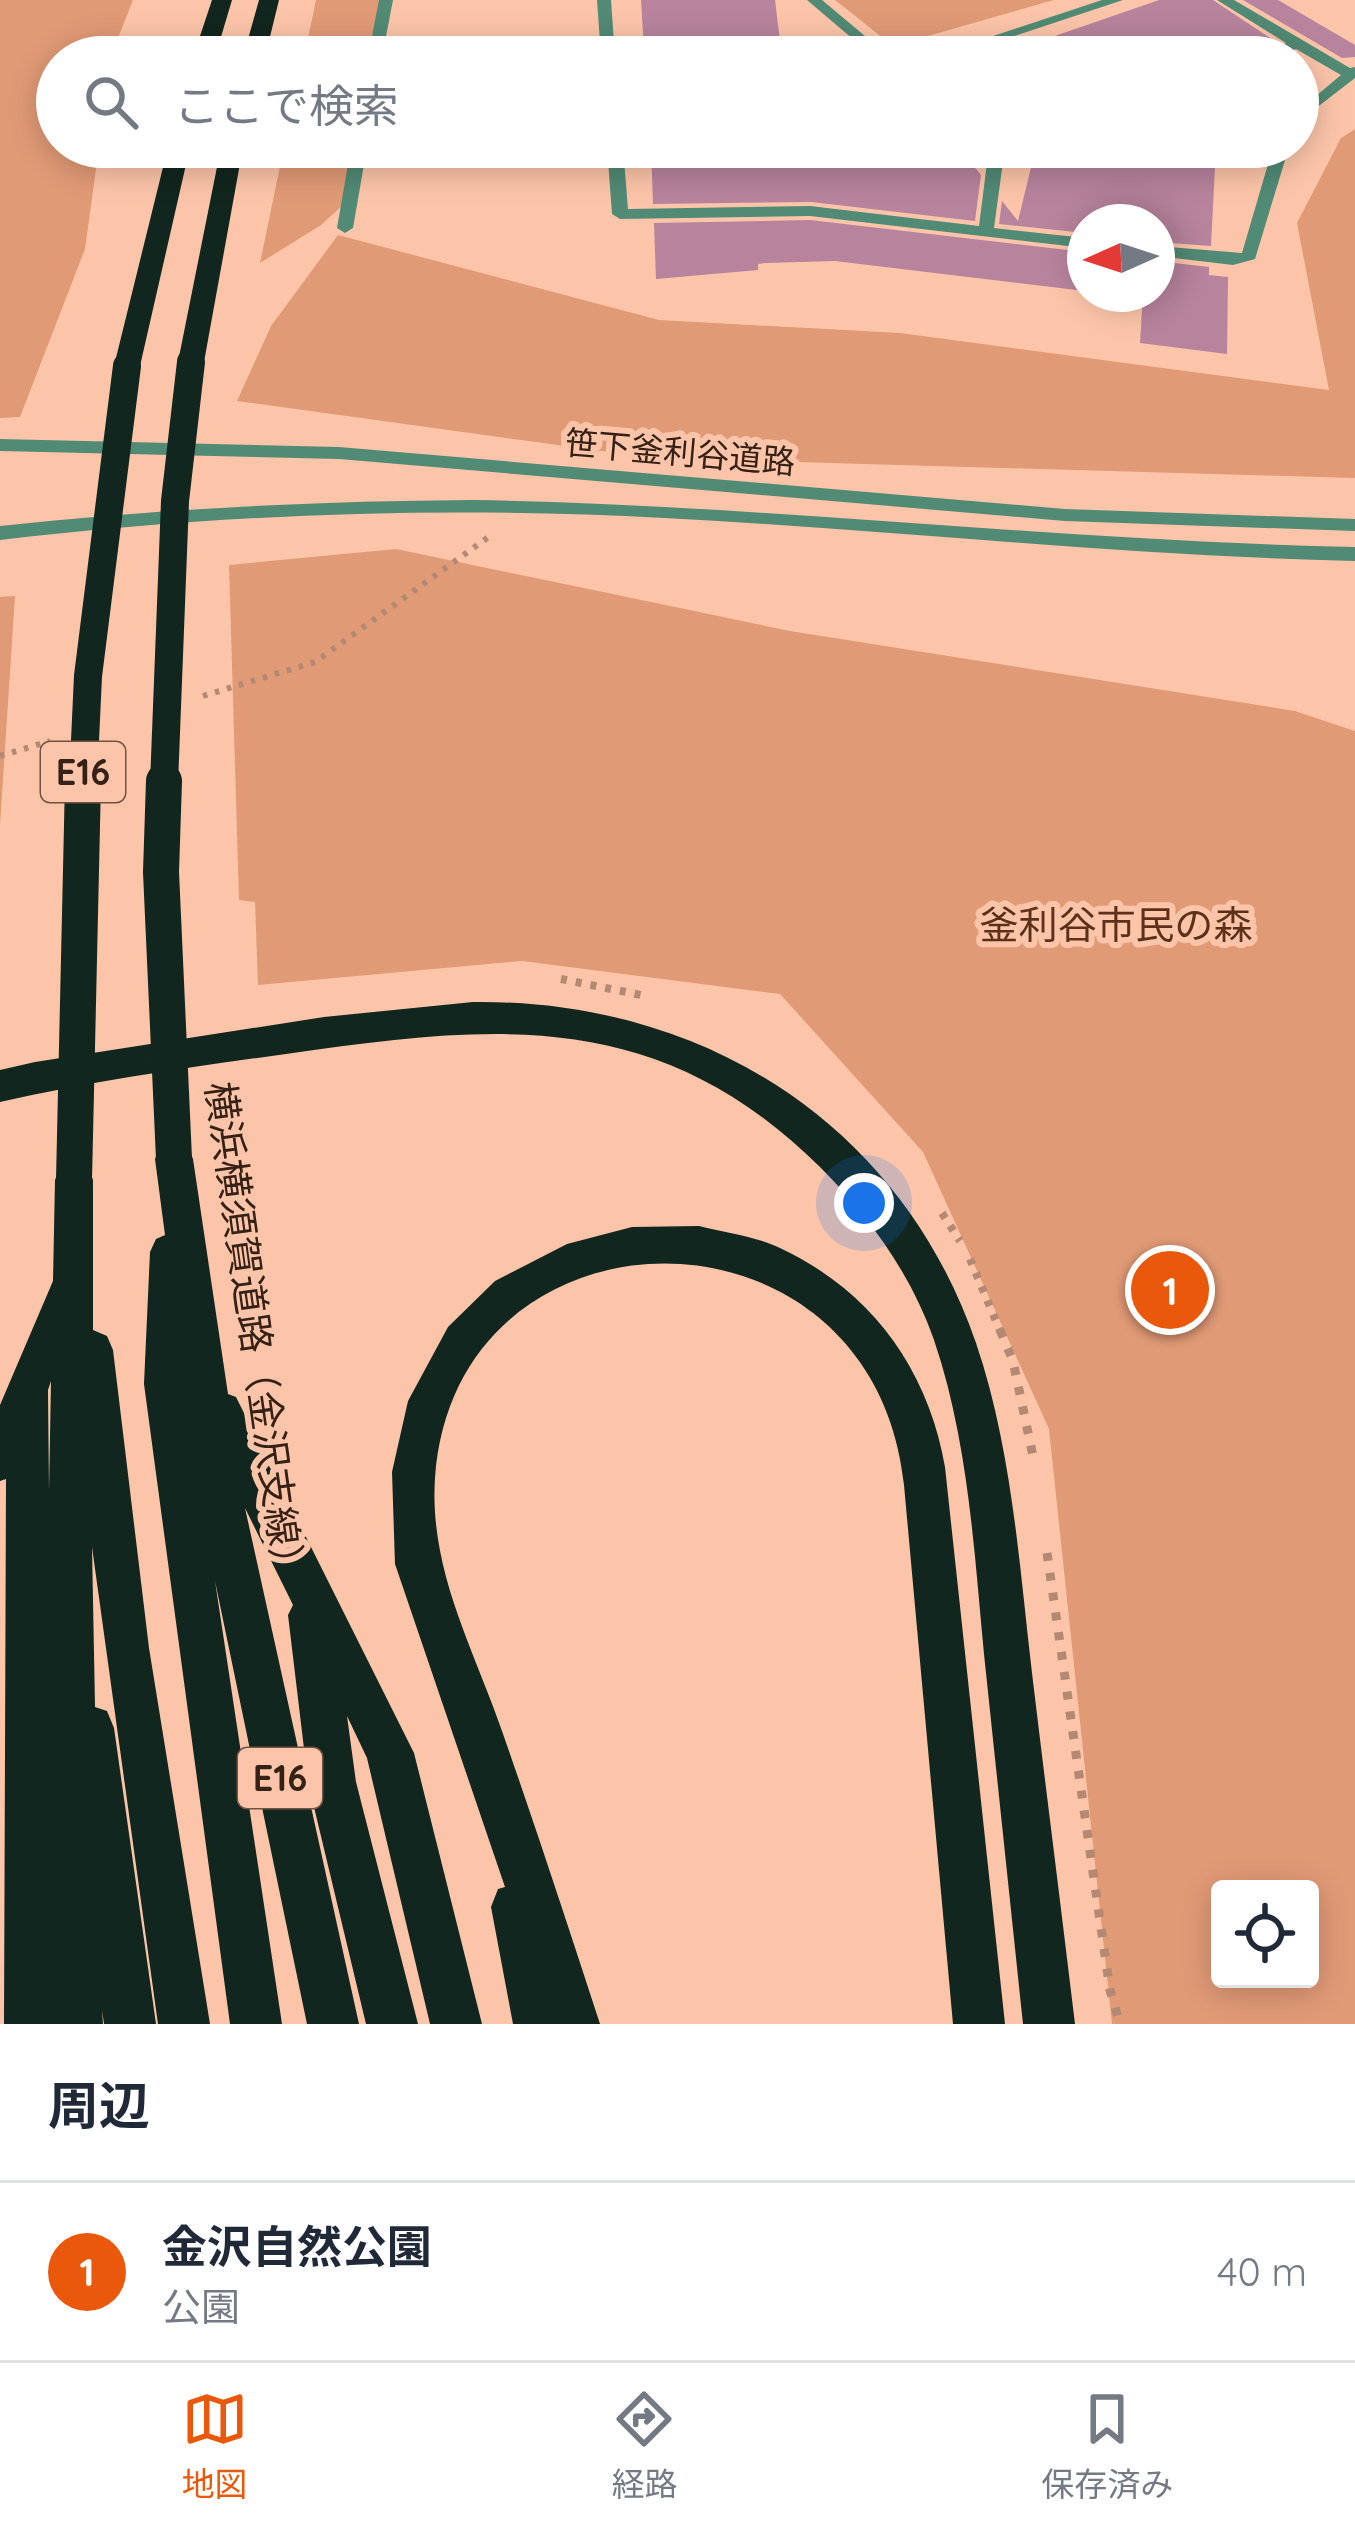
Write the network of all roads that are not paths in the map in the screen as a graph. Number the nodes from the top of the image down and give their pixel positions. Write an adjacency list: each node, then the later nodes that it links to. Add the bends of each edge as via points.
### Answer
1 (222, 0): 8 (highway)
2 (269, 0): 9 (highway)
3 (386, 0): 10 (street)
4 (604, 0): 11 (street)
5 (814, 0): 12 (street)
6 (1116, 0): 13 (street)
7 (1224, 0): 14 (street)
8 (211, 36)
9 (260, 36)
10 (379, 36)
11 (607, 36)
12 (858, 36)
13 (1003, 36)
14 (1280, 36)
15 (1319, 57): 16 (street)
16 (1352, 73): 17 (street)
17 (1319, 100)
18 (174, 168): 34 (highway, E16, bridge, via 127,366 88,676 76,893)
19 (228, 168): 33 (highway, 横浜横須賀道路（金沢支線） / E16, bridge, via 190,362 176,501 161,872)
20 (355, 168): 24 (street)
21 (617, 168): 25 (street, via 620,214 810,211)
22 (994, 168): 25 (street)
23 (1275, 168): 27 (street, via 1249,256)
24 (345, 228)
25 (986, 231): 26 (street)
26 (1067, 241)
27 (1175, 253)
28 (0, 445): 29 (street, 笹下釜利谷道路, via 339,453 1065,515)
29 (1355, 525)
30 (0, 533): 31 (street, 笹下釜利谷道路, via 224,515 519,509)
31 (1355, 554)
32 (0, 1086): 55 (highway, via 225,1046 505,1015 638,1036 729,1076 809,1129 860,1179 903,1240 954,1341 995,1546)
33 (174, 1159): 36 (highway, 横浜横須賀道路（金沢支線） / E16); 47 (highway, via 165,1384)
34 (74, 1191): 35 (highway, E16); 46 (highway, via 126,1648)
35 (73, 1270): 37 (highway); 39 (highway, E16)
36 (206, 1382): 40 (highway); 42 (highway, 横浜横須賀道路（金沢支線） / E16, via 227,1532)
37 (27, 1390): 38 (highway); 43 (highway)
38 (0, 1460)
39 (70, 1575): 44 (highway, E16); 45 (highway)
40 (307, 1587): 50 (highway, via 332,1782); 51 (highway, via 390,1754)
41 (484, 1745): 52 (highway); 53 (highway); 54 (highway, via 416,1560 414,1469 425,1413 450,1357 495,1304 598,1249 727,1246 773,1264 831,1297 875,1350 915,1426)
42 (295, 1845): 48 (highway); 49 (highway, 横浜横須賀道路（金沢支線） / E16)
43 (30, 2024)
44 (76, 2024)
45 (130, 2024)
46 (184, 2024)
47 (256, 2024)
48 (312, 2024)
49 (333, 2024)
50 (392, 2024)
51 (456, 2024)
52 (539, 2024)
53 (574, 2024)
54 (979, 2024)
55 (1048, 2024)

